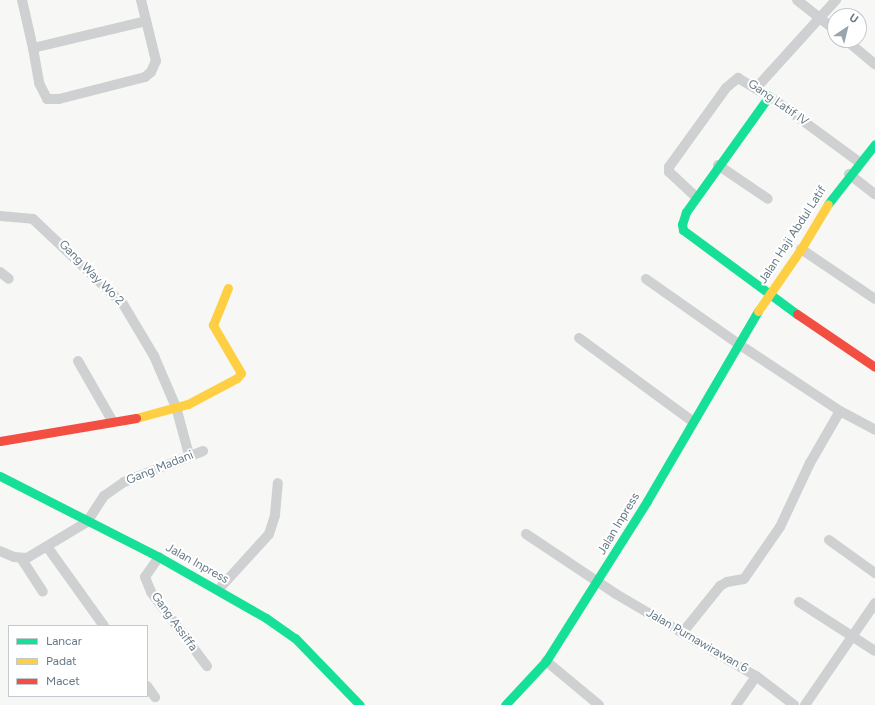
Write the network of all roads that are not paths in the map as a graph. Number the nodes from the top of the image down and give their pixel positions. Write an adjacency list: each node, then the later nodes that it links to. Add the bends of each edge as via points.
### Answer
1 (22, 0): 8 (street)
2 (141, 0): 6 (street)
3 (797, 0): 5 (street)
4 (836, 0): 5 (street)
5 (820, 17): 7 (street); 11 (street)
6 (146, 21): 8 (street); 8 (street, via 156,62 151,72 136,80 59,99 47,99 44,95)
7 (827, 23)
8 (33, 48)
9 (856, 48): 10 (street)
10 (875, 64)
11 (756, 87): 12 (street, Gang Latif IV); 18 (street, Gang Latif IV, via 738,78 732,81 670,163 669,172)
12 (769, 96): 14 (street, Gang Latif IV); 15 (street)
13 (875, 144): 14 (street, Jalan Haji Abdul Latif)
14 (859, 162): 16 (street, Jalan Haji Abdul Latif)
15 (718, 166): 18 (street); 19 (street)
16 (849, 174): 17 (street); 21 (street, Jalan Haji Abdul Latif)
17 (875, 194)
18 (696, 197): 26 (street, via 682,220 683,230)
19 (768, 199)
20 (0, 216): 32 (street, Gang Way Wo 2, via 33,219 124,304 154,356)
21 (801, 249): 26 (street, Jalan Haji Abdul Latif); 27 (street)
22 (0, 272): 23 (street)
23 (9, 279)
24 (646, 279): 29 (street)
25 (228, 288): 32 (street, via 213,325 234,355 241,371 240,375 188,404)
26 (768, 294): 29 (street, Jalan Haji Abdul Latif); 31 (street)
27 (875, 299)
28 (579, 338): 34 (street)
29 (740, 345): 33 (street); 34 (street, Jalan Inpress)
30 (78, 361): 35 (street)
31 (875, 367)
32 (176, 406): 35 (street); 39 (street, Gang Way Wo 2)
33 (840, 411): 36 (street); 56 (street, via 810,463 780,527 744,579 720,586)
34 (692, 421): 50 (street, Jalan Inpress)
35 (113, 422): 37 (street)
36 (875, 430)
37 (0, 440)
38 (203, 452): 39 (street, Gang Madani)
39 (189, 456): 42 (street, Gang Madani, via 124,482 104,496)
40 (0, 476): 42 (street, Jalan Inpress, via 50,500)
41 (278, 483): 51 (street, via 275,516 269,534)
42 (87, 522): 45 (street); 47 (street, Jalan Inpress)
43 (526, 534): 50 (street, Jalan Purnawirawan 6)
44 (829, 540): 49 (street)
45 (48, 548): 48 (street, via 27,558); 55 (street)
46 (0, 551): 48 (street)
47 (159, 556): 51 (street, Jalan Inpress); 60 (street, Gang Assiffa, via 145,577 149,587)
48 (21, 558): 52 (street)
49 (875, 573)
50 (598, 581): 56 (street, Jalan Purnawirawan 6); 59 (street, Jalan Inpress)
51 (219, 589): 64 (street, Jalan Inpress, via 295,638)
52 (43, 592)
53 (799, 602): 57 (street)
54 (875, 603): 57 (street)
55 (103, 625)
56 (683, 632): 61 (street, Jalan Purnawirawan 6)
57 (853, 636): 58 (street); 69 (street)
58 (875, 651)
59 (546, 661): 65 (street, Jalan Inpress); 66 (street)
60 (206, 666)
61 (756, 676): 67 (street); 68 (street, Jalan Purnawirawan 6)
62 (148, 687): 63 (street)
63 (155, 697)
64 (360, 705)
65 (504, 705)
66 (599, 705)
67 (736, 705)
68 (794, 705)
69 (805, 705)

